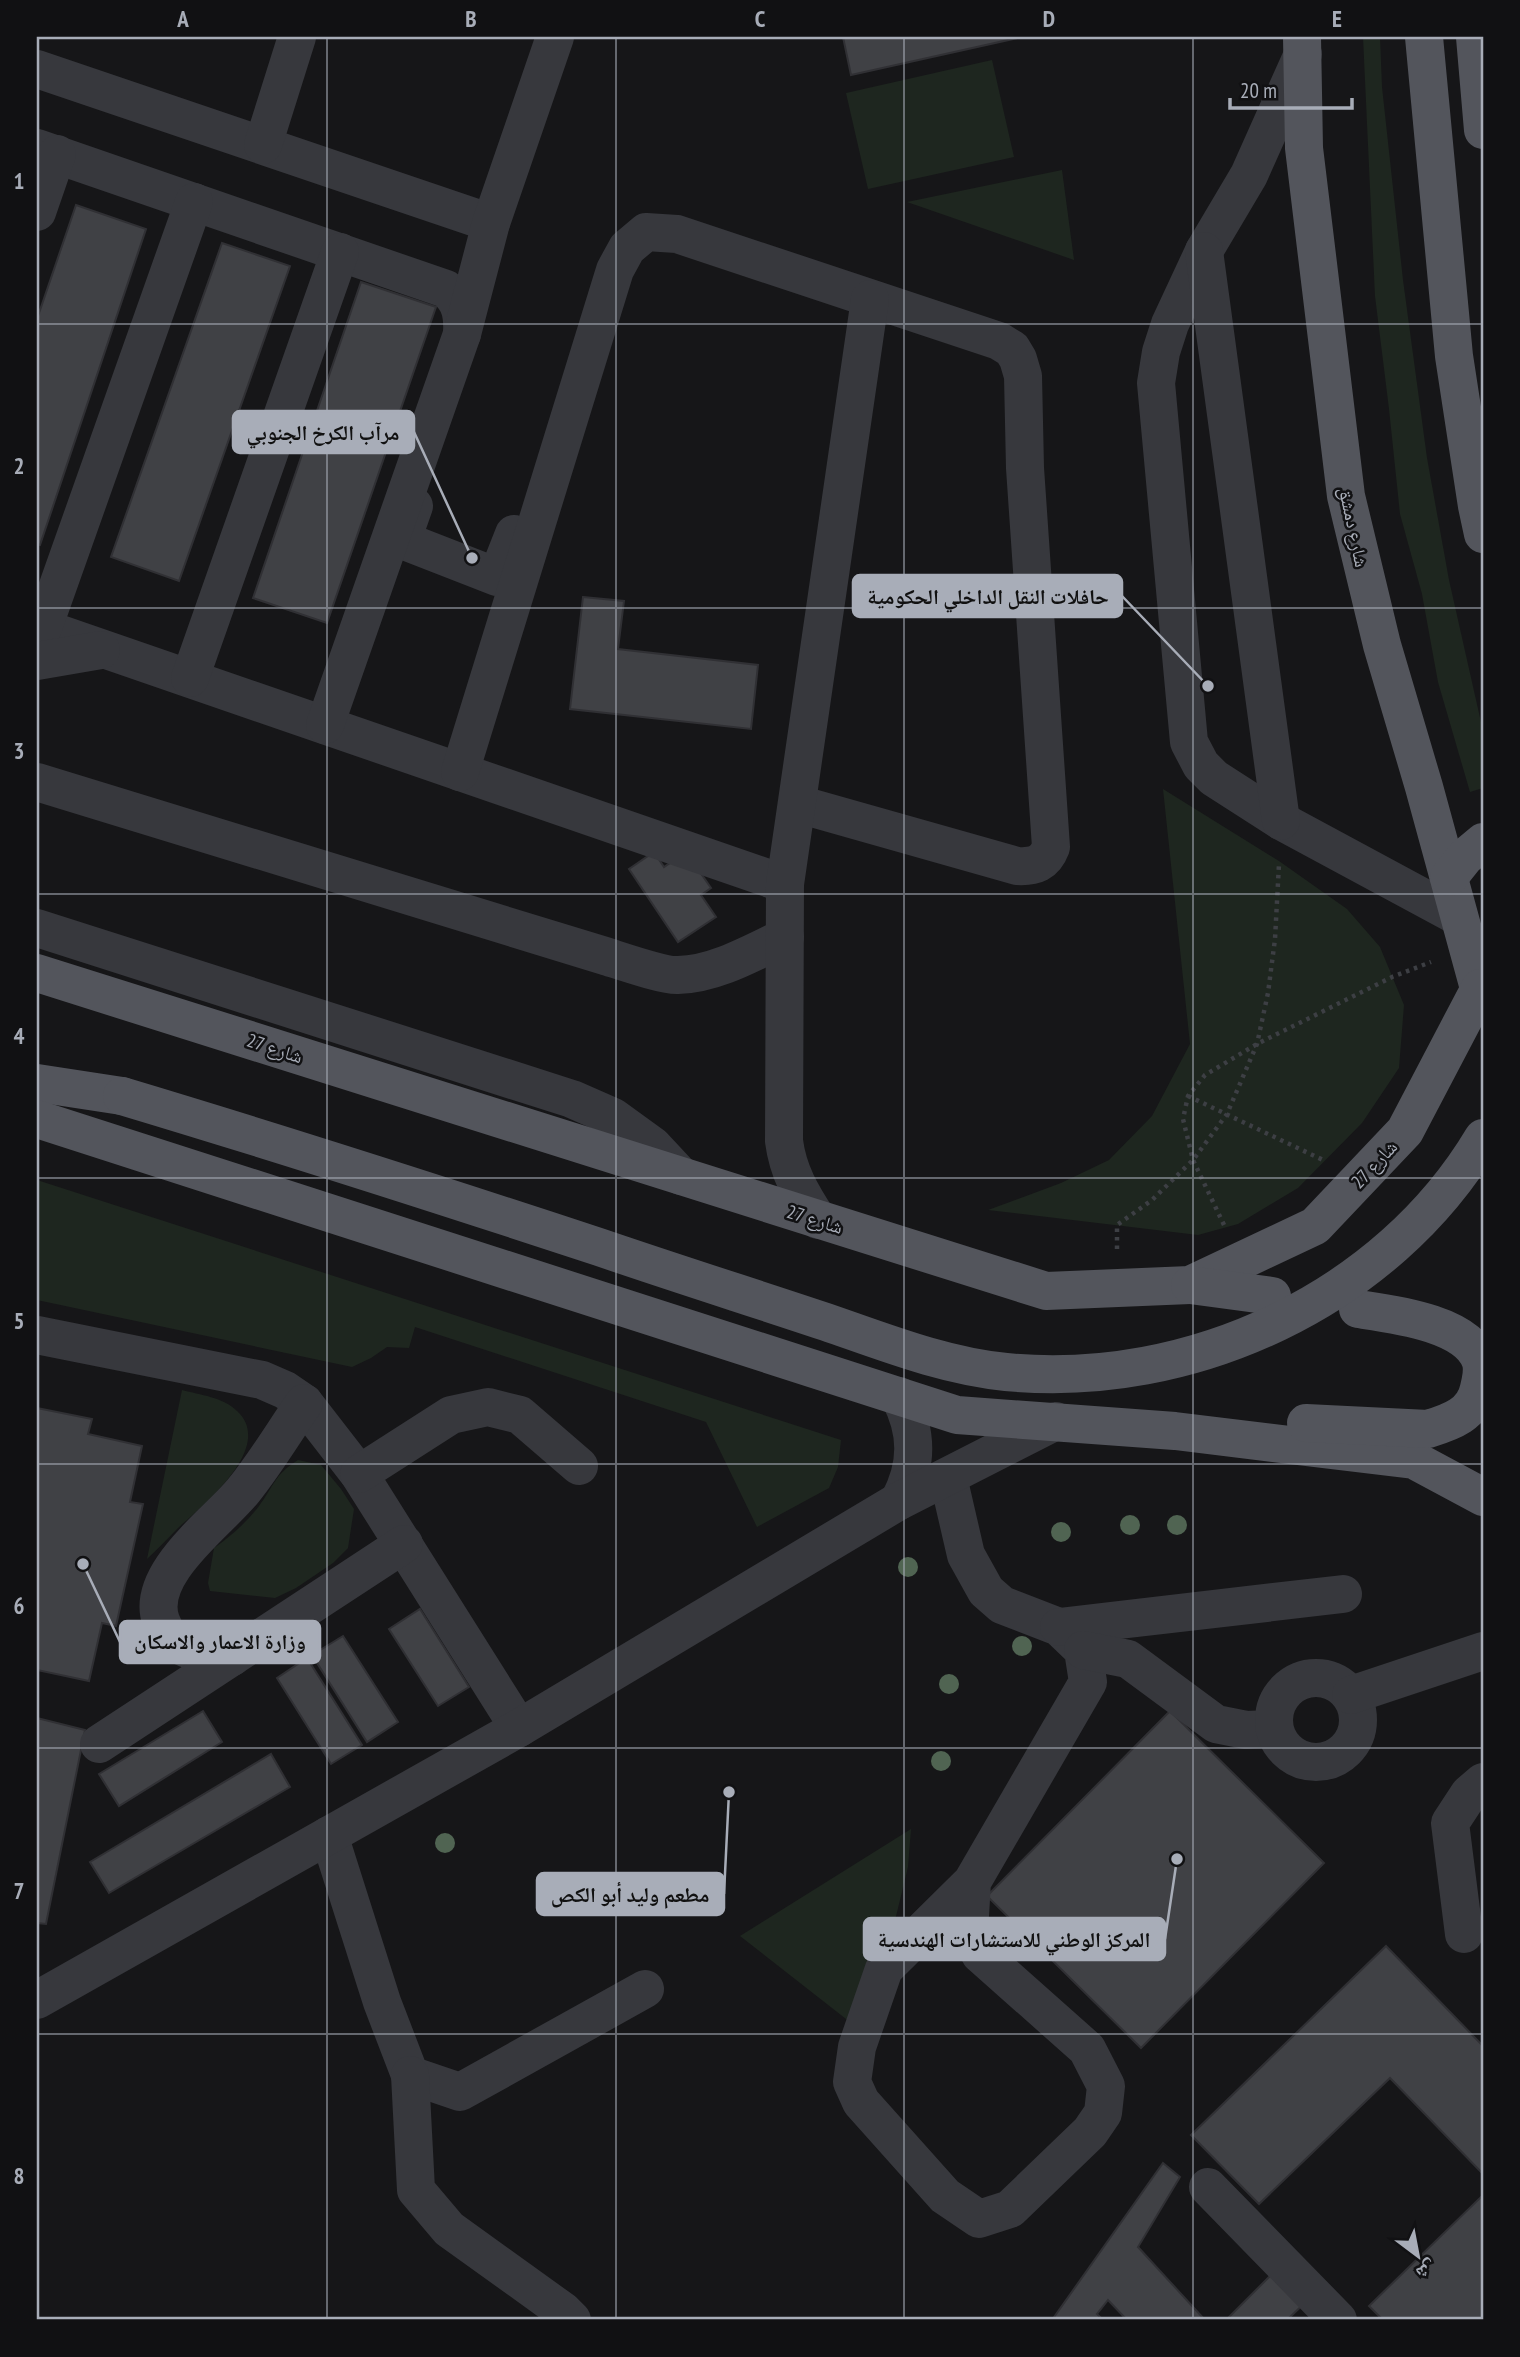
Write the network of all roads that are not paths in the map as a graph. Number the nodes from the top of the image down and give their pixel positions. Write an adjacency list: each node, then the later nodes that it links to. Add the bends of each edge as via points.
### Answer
1 (296, 37): 8 (street)
2 (555, 37): 12 (street)
3 (1424, 37): 19 (main road, via 1454,356)
4 (1475, 37): 7 (main road)
5 (1303, 45): 13 (street, via 1249,175); 28 (main road, شارع دمشق, via 1304,148 1346,496 1382,645)
6 (37, 69): 8 (street)
7 (1483, 130)
8 (263, 145): 12 (street)
9 (47, 151): 10 (street); 11 (street)
10 (194, 202): 14 (street); 20 (street)
11 (37, 212)
12 (491, 223): 15 (street)
13 (1205, 251): 26 (street); 26 (street, via 1170,324 1156,383 1189,741 1214,778)
14 (340, 252): 18 (street, via 446,289 461,309); 21 (street)
15 (476, 284): 17 (street, via 486,314 402,540 498,578 582,349); 18 (street)
16 (870, 299): 17 (street, via 677,234 646,232 626,248); 25 (street); 25 (street, via 999,341 1012,349 1021,367 1052,847 1035,866 1017,866)
17 (600, 318): 23 (street)
18 (462, 334): 22 (street)
19 (1483, 534)
20 (39, 638): 21 (street, via 106,649)
21 (190, 678): 22 (street)
22 (375, 727): 23 (street)
23 (460, 772): 29 (street)
24 (37, 782): 32 (street, via 676,976 741,958)
25 (798, 804): 29 (street)
26 (1281, 821): 31 (street)
27 (1483, 842): 28 (main road)
28 (1449, 877): 31 (main road, شارع دمشق)
29 (785, 884): 32 (street)
30 (37, 928): 38 (street, via 572,1099 643,1138)
31 (1463, 932): 34 (main road, شارع دمشق)
32 (785, 937): 39 (street, via 786,1159)
33 (37, 973): 38 (main road, شارع 27)
34 (1481, 995): 40 (main road, شارع 27, via 1405,1131 1315,1226)
35 (37, 1083): 37 (main road, bridge, via 122,1096 463,1202 924,1355 1004,1372 1084,1375 1153,1364 1213,1349 1286,1318 1353,1279 1405,1236 1464,1170)
36 (37, 1119): 44 (main road)
37 (1483, 1138)
38 (681, 1176): 39 (main road, شارع 27)
39 (818, 1220): 40 (main road, شارع 27, via 1046,1291)
40 (1190, 1285): 41 (main road)
41 (1272, 1296)
42 (1358, 1309): 47 (main road, via 1437,1325 1462,1337 1481,1362 1477,1397 1465,1414 1428,1429 1272,1422)
43 (37, 1335): 45 (street, via 262,1380)
44 (899, 1396): 46 (main road, via 957,1415); 52 (street, via 908,1412 914,1449 908,1485)
45 (304, 1403): 49 (street); 57 (street, via 242,1492 178,1560 161,1590 157,1612 165,1632 185,1648)
46 (1056, 1422): 47 (main road); 50 (street)
47 (1175, 1431): 51 (main road, via 1414,1460)
48 (579, 1466): 49 (street, via 520,1415 488,1406 451,1415)
49 (359, 1474): 53 (street)
50 (948, 1476): 52 (street); 55 (street, via 966,1555 986,1591 1002,1605)
51 (1483, 1497)
52 (899, 1502): 59 (street)
53 (404, 1544): 57 (street); 59 (street)
54 (1343, 1594): 55 (street)
55 (1071, 1638): 60 (street, via 1128,1659 1216,1724); 64 (street, via 1088,1682)
56 (1483, 1650): 58 (street)
57 (232, 1657): 61 (street)
58 (1351, 1695): 60 (street, via 1323,1678 1291,1685 1279,1697); 60 (street, via 1358,1711 1358,1728 1352,1743 1325,1762 1292,1756)
59 (519, 1728): 63 (street)
60 (1274, 1729)
61 (99, 1744)
62 (1483, 1783): 65 (street, via 1469,1794 1450,1823)
63 (329, 1835): 67 (street); 68 (street)
64 (972, 1882): 64 (street, via 884,1969 857,2047 852,2082 861,2102 945,2196 979,2219 1010,2209 1090,2132 1103,2113 1106,2087 1087,2049 980,1954 969,1931)
65 (1464, 1934)
66 (645, 1989): 68 (street, via 460,2091)
67 (37, 2000)
68 (410, 2075): 70 (street, via 416,2190 449,2229)
69 (1208, 2187): 71 (street)
70 (572, 2320)
71 (1338, 2320)

